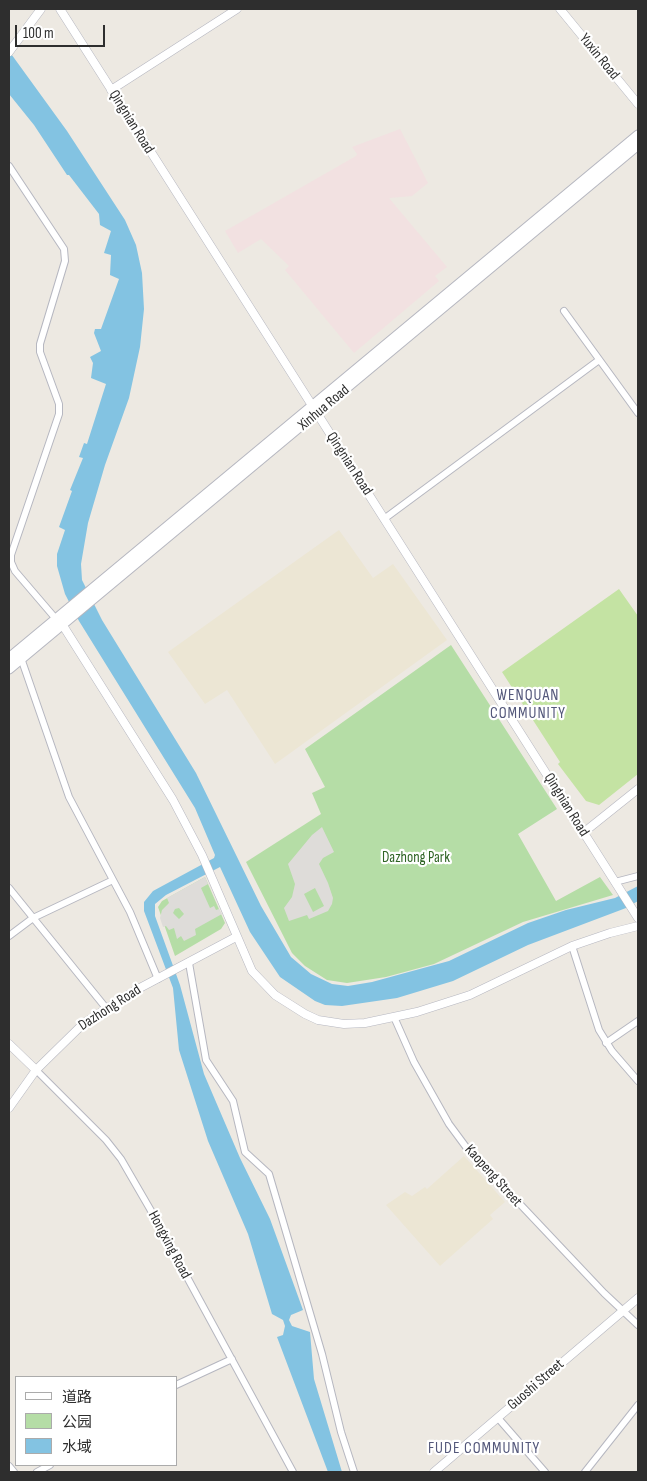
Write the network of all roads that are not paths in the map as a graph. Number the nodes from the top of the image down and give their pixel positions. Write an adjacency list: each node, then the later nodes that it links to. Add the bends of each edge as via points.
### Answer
1 (35, 9): 6 (street)
2 (41, 9): 6 (street)
3 (60, 9): 7 (street, Qingnian Road)
4 (237, 9): 7 (street)
5 (560, 9): 8 (street, Yuxin Road)
6 (10, 46)
7 (111, 90): 14 (street, Qingnian Road)
8 (638, 104)
9 (638, 135): 14 (main road, Xinhua Road)
10 (638, 145): 14 (main road, Xinhua Road)
11 (9, 166): 17 (street, via 64,249 65,261 40,344 40,352 60,404 59,414 10,562)
12 (564, 311): 13 (street)
13 (599, 360): 15 (street); 16 (street)
14 (315, 411): 16 (street, Qingnian Road); 17 (main road, Xinhua Road)
15 (638, 413)
16 (384, 519): 22 (street, Qingnian Road)
17 (62, 619): 18 (main road, Xinhua Road); 19 (main road, Xinhua Road); 31 (street, via 173,800 202,855)
18 (9, 658)
19 (21, 658): 20 (main road, Xinhua Road); 24 (street, via 69,797)
20 (9, 668)
21 (638, 789): 22 (street)
22 (583, 833): 25 (street, Qingnian Road)
23 (638, 876): 25 (street)
24 (113, 880): 27 (street); 34 (street)
25 (614, 882): 28 (street, Qingnian Road)
26 (9, 888): 27 (street)
27 (33, 918): 30 (street); 35 (street)
28 (638, 918)
29 (638, 926): 32 (street)
30 (9, 936)
31 (236, 937): 33 (street, Dazhong Road); 36 (street, via 252,971 265,986 304,1014 344,1024)
32 (572, 946): 36 (street, via 470,995); 38 (street)
33 (188, 963): 34 (street, Dazhong Road); 55 (street, via 206,1060 233,1101 245,1152 269,1174)
34 (158, 979): 35 (street, Dazhong Road)
35 (106, 1008): 40 (street, Dazhong Road, via 73,1032)
36 (394, 1017): 44 (street, Kaopeng Street, via 414,1062 466,1147)
37 (638, 1021): 38 (street)
38 (606, 1043): 41 (street)
39 (9, 1044): 40 (street, Hongxing Road)
40 (36, 1070): 42 (street, Dazhong Road); 46 (street, Hongxing Road, via 106,1140 121,1160)
41 (638, 1081)
42 (9, 1108)
43 (638, 1298): 44 (street, Guoshi Street)
44 (623, 1311): 45 (street, Kaopeng Street); 49 (street, Guoshi Street)
45 (638, 1325)
46 (232, 1359): 47 (street); 54 (street, Hongxing Road)
47 (178, 1385)
48 (638, 1405): 58 (street)
49 (498, 1418): 56 (street, Guoshi Street); 57 (street)
50 (9, 1466): 52 (street)
51 (48, 1466): 53 (street)
52 (14, 1472)
53 (37, 1472)
54 (293, 1472)
55 (354, 1472)
56 (434, 1472)
57 (545, 1472)
58 (585, 1472)

